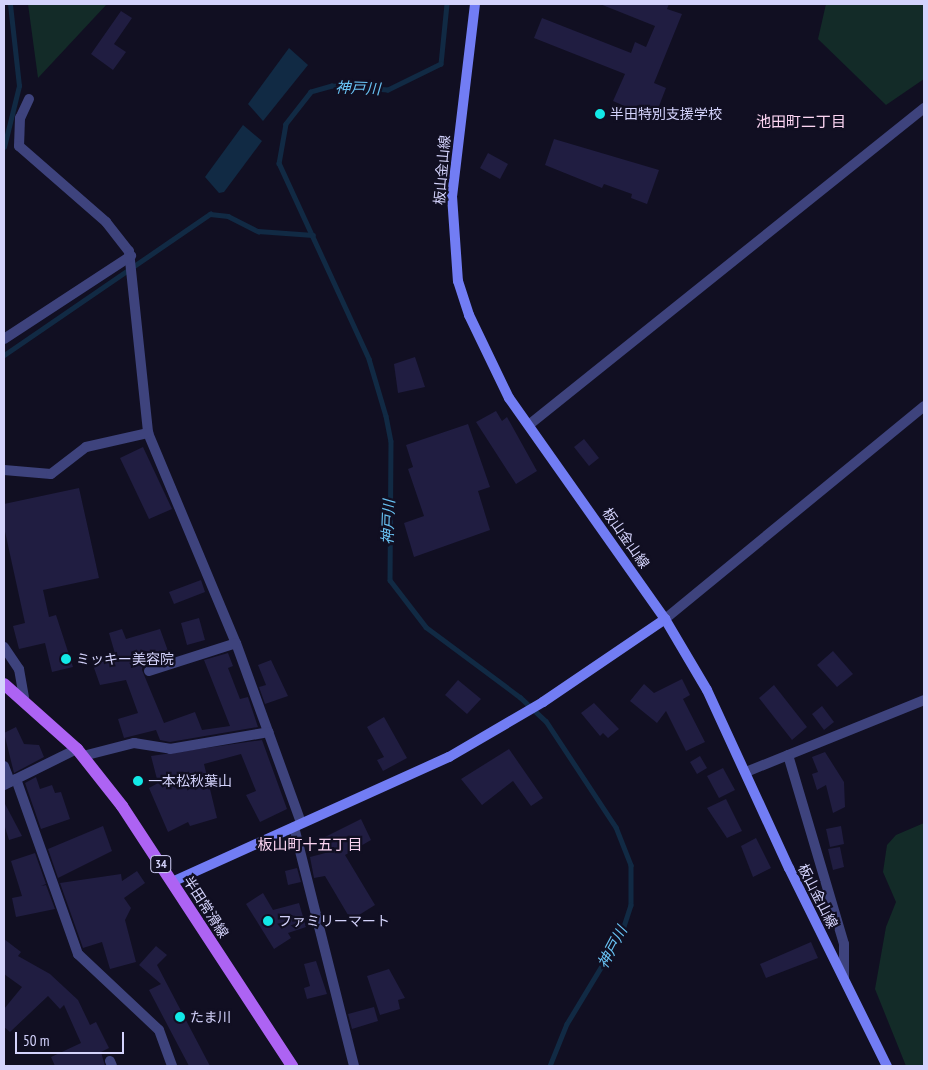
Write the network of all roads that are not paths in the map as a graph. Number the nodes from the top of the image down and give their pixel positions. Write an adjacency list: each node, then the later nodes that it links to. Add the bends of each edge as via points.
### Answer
1 (475, 4): 7 (main road, 板山金山線, via 453,186 458,281 489,363)
2 (29, 99): 4 (street, via 20,118 19,146 106,222 126,243)
3 (924, 108): 7 (street)
4 (131, 256): 5 (street); 8 (street)
5 (4, 339)
6 (924, 406): 10 (street)
7 (530, 424): 10 (main road, 板山金山線)
8 (148, 433): 9 (street, via 86,447 51,474); 11 (street)
9 (4, 470)
10 (665, 620): 21 (main road, 板山金山線, via 707,690); 23 (main road, via 543,702 449,757)
11 (236, 643): 13 (street); 17 (street)
12 (4, 648): 15 (street, via 19,669)
13 (149, 671)
14 (4, 684): 15 (main road, 半田常滑線 / 34)
15 (24, 698): 18 (main road, 半田常滑線 / 34)
16 (924, 700): 19 (street)
17 (269, 732): 18 (street, via 170,749 134,743); 23 (street)
18 (80, 752): 22 (street); 24 (main road, 半田常滑線 / 34)
19 (788, 756): 21 (street); 25 (street, via 844,944)
20 (4, 766): 22 (street)
21 (746, 772): 25 (main road, 板山金山線)
22 (10, 782): 26 (street, via 78,954 159,1030)
23 (298, 825): 24 (main road); 28 (street)
24 (172, 882): 27 (main road, 半田常滑線 / 34)
25 (844, 978): 29 (main road, 板山金山線)
26 (172, 1066)
27 (292, 1066)
28 (354, 1066)
29 (887, 1066)

